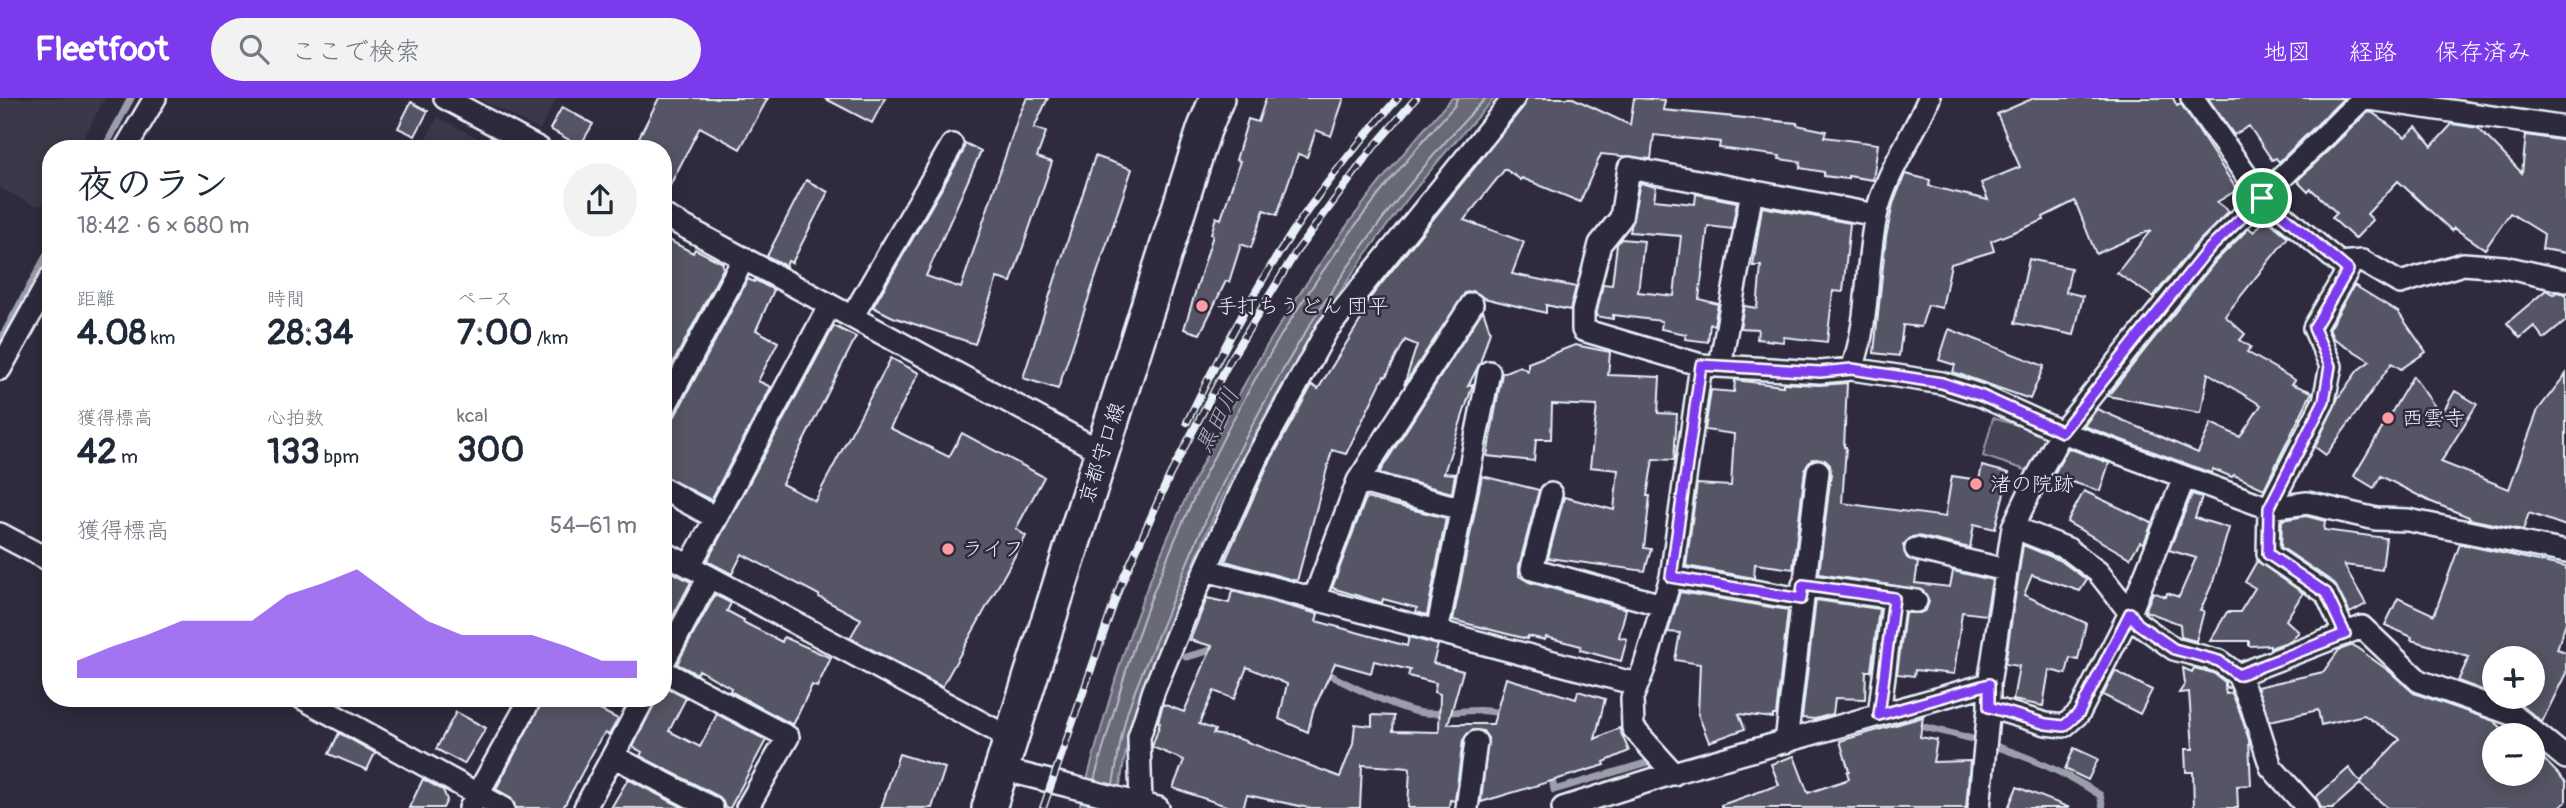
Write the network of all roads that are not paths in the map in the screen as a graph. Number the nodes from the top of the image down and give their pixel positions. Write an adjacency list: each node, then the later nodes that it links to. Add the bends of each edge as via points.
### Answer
1 (155, 98): 9 (street)
2 (445, 98): 10 (street)
3 (1217, 98): 31 (main road, 京都守口線)
4 (1514, 98): 47 (street, via 1327,330 1255,461)
5 (2192, 98): 13 (street)
6 (2363, 98): 8 (street); 13 (street)
7 (1928, 99): 14 (street)
8 (2566, 128)
9 (130, 140)
10 (523, 140)
11 (952, 145): 24 (street)
12 (1752, 191): 14 (street); 25 (street); 25 (street, via 1629,168 1621,218 1600,244 1583,311 1583,330)
13 (2262, 198): 17 (street); 30 (street, via 2206,252)
14 (1876, 215): 27 (street, via 1862,342)
15 (672, 221): 16 (street)
16 (744, 258): 23 (street); 29 (street)
17 (2339, 262): 19 (street, via 2362,261 2400,283 2463,264); 37 (street, via 2348,270 2314,328 2330,366 2324,401)
18 (2566, 267): 19 (street)
19 (2522, 271): 20 (street)
20 (2566, 281)
21 (42, 293): 26 (street)
22 (1472, 304): 34 (street)
23 (830, 305): 24 (street); 39 (street)
24 (852, 317): 31 (street)
25 (1711, 366): 27 (street, via 1820,372); 50 (street)
26 (0, 369)
27 (1852, 369): 30 (street, via 1942,383)
28 (1489, 372): 38 (street)
29 (672, 393)
30 (2062, 432): 33 (street); 40 (street)
31 (1102, 452): 71 (main road, 京都守口線)
32 (1818, 471): 51 (street)
33 (2184, 478): 37 (street); 56 (street)
34 (1358, 481): 38 (street); 53 (street)
35 (672, 494): 39 (street)
36 (1551, 494): 55 (street, via 1532,569)
37 (2269, 508): 43 (street, via 2306,503); 58 (street, via 2268,554 2326,593)
38 (1462, 509): 57 (street)
39 (716, 518): 46 (street)
40 (2013, 527): 48 (street); 56 (street, via 2068,549 2098,572)
41 (0, 534): 44 (street)
42 (1916, 549): 48 (street)
43 (2566, 552)
44 (42, 556)
45 (672, 557): 46 (street)
46 (689, 566): 49 (street)
47 (1206, 570): 53 (street); 76 (street, via 1156,684 1139,737)
48 (2006, 570): 63 (street)
49 (709, 577): 59 (street); 71 (street)
50 (1671, 577): 51 (street); 55 (street)
51 (1802, 592): 52 (street); 70 (street)
52 (1894, 598): 54 (street); 68 (street)
53 (1314, 599): 57 (street)
54 (1916, 601)
55 (1662, 605): 62 (street)
56 (2130, 613): 60 (street, via 2174,649 2219,661); 67 (street, via 2079,713 2064,726)
57 (1437, 632): 62 (street)
58 (2345, 634): 60 (street); 73 (street, via 2362,627 2419,681 2512,714)
59 (672, 646)
60 (2238, 675): 85 (street, via 2272,767)
61 (672, 676): 80 (street, via 788,737)
62 (1636, 684): 74 (street, via 1633,728)
63 (1989, 684): 67 (street); 68 (street)
64 (317, 707): 75 (street)
65 (526, 707): 75 (street)
66 (639, 707): 72 (street)
67 (1989, 707): 84 (street)
68 (1879, 715): 70 (street)
69 (1476, 742): 82 (street)
70 (1786, 742): 74 (street)
71 (1006, 754): 76 (street, via 1084,789); 81 (main road, 京都守口線)
72 (613, 756): 78 (street); 79 (street)
73 (2566, 758)
74 (1674, 774): 83 (street)
75 (474, 801): 77 (street)
76 (1140, 803)
77 (503, 808)
78 (585, 808)
79 (712, 808)
80 (747, 808)
81 (989, 808)
82 (1467, 808)
83 (1563, 808)
84 (1979, 808)
85 (2308, 808)

